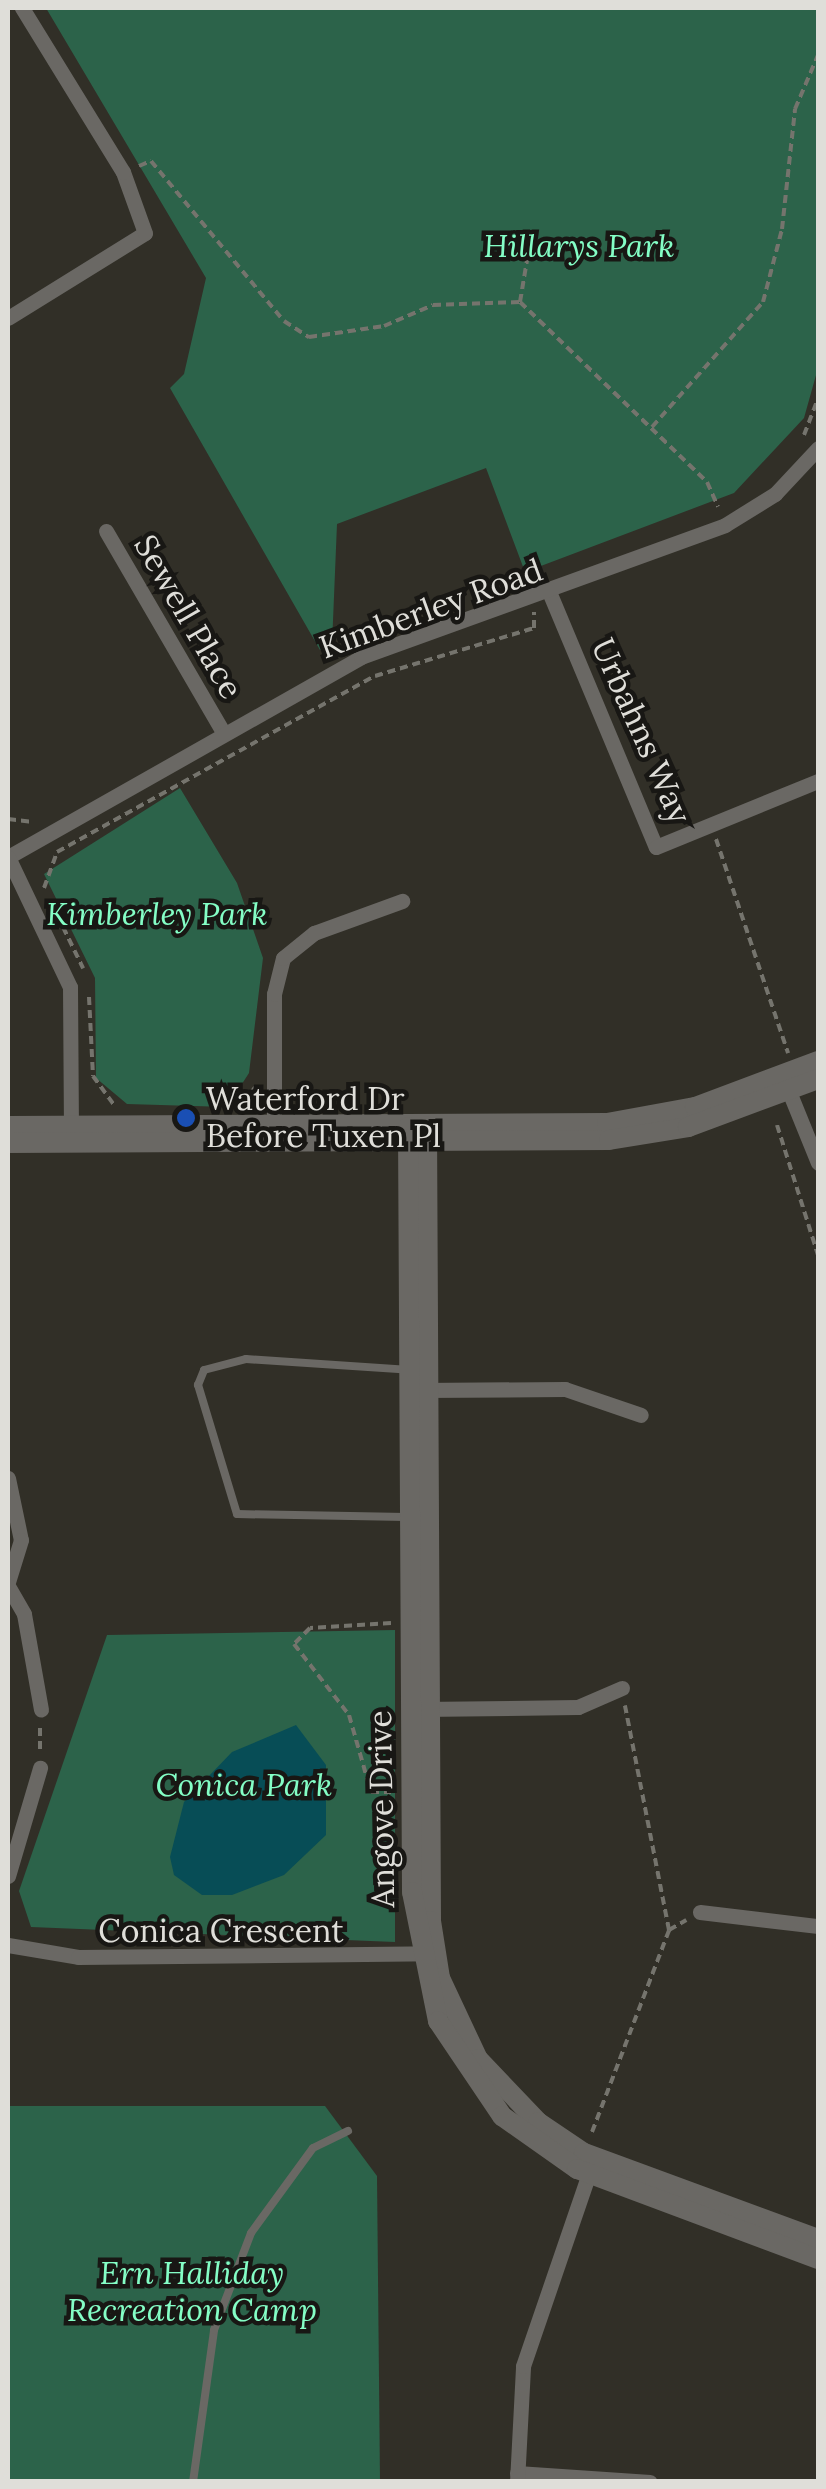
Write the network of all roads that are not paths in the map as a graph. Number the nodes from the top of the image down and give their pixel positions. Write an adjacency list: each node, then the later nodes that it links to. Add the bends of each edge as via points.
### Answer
1 (22, 8): 2 (street, via 123,172 145,233)
2 (8, 318)
3 (818, 448): 5 (street, Kimberley Road, via 775,494 725,525)
4 (106, 530): 6 (street, Sewell Place)
5 (550, 594): 6 (street, Kimberley Road, via 362,657); 7 (street, Urbahns Way, via 656,847)
6 (223, 732): 8 (street, Kimberley Road)
7 (818, 781)
8 (8, 857): 14 (street, via 70,987)
9 (402, 902): 15 (street, via 314,934 283,958 274,994)
10 (818, 1060): 11 (street)
11 (788, 1078): 12 (street); 16 (street, via 662,1133); 18 (street)
12 (818, 1079)
13 (8, 1126): 14 (street)
14 (71, 1135): 15 (street); 17 (street)
15 (274, 1135): 16 (street)
16 (418, 1135): 19 (street, Angove Drive)
17 (8, 1142)
18 (818, 1163)
19 (420, 1380): 20 (street, via 565,1389); 22 (street, Angove Drive); 22 (lane, via 246,1359 204,1370 198,1385 237,1514); 26 (street, Angove Drive)
20 (641, 1415)
21 (8, 1478): 23 (street, via 22,1540)
22 (410, 1518): 26 (street, Angove Drive)
23 (8, 1584): 25 (street, via 24,1614)
24 (622, 1688): 26 (street, via 578,1707)
25 (40, 1709)
26 (420, 1710): 32 (street, Angove Drive)
27 (40, 1768): 28 (street)
28 (8, 1876)
29 (700, 1912): 30 (street, via 737,1923)
30 (818, 1926)
31 (8, 1945): 32 (street, Conica Crescent, via 78,1957)
32 (426, 1954): 34 (street, Angove Drive, via 460,2064 502,2116)
33 (348, 2130): 38 (lane, via 313,2148 251,2233 214,2330)
34 (589, 2162): 35 (street, Angove Drive); 36 (street, Angove Drive); 37 (street, via 523,2366)
35 (818, 2240)
36 (818, 2259)
37 (517, 2478): 39 (street)
38 (192, 2482)
39 (650, 2482)

